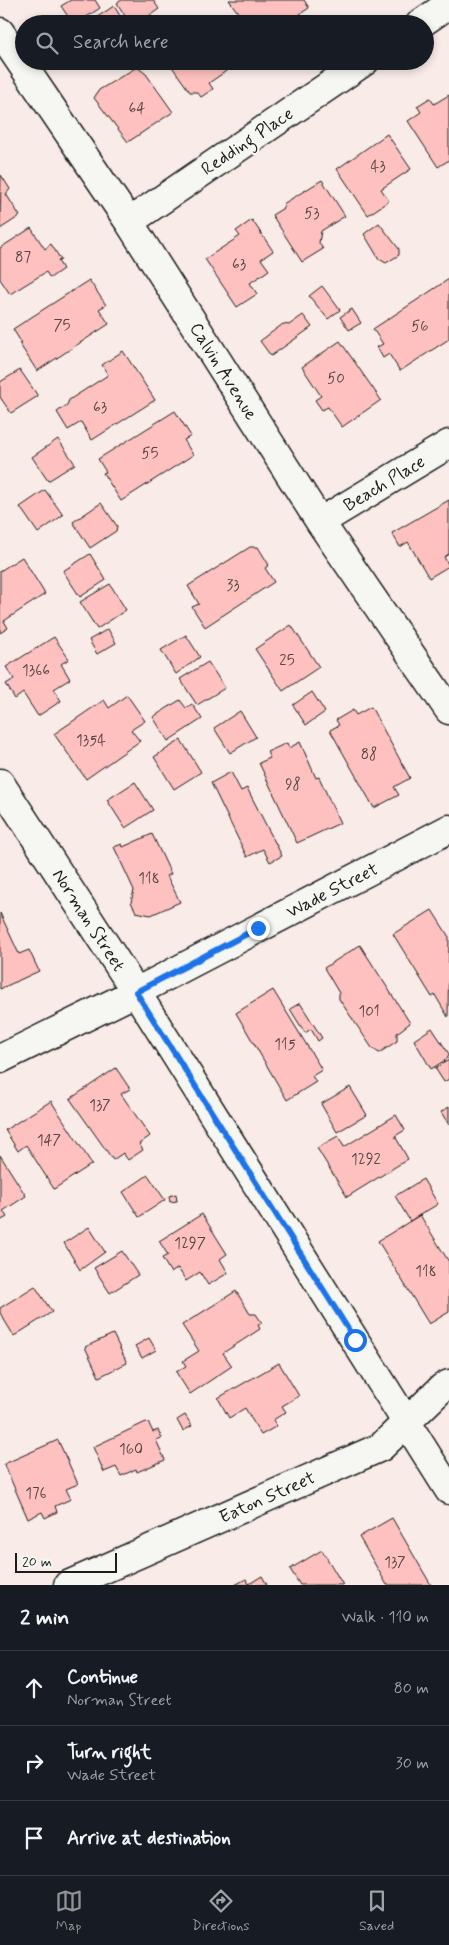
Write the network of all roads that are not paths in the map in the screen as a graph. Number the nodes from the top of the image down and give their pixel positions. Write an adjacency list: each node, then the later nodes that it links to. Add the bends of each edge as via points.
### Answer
1 (449, 4): 2 (street)
2 (433, 15)
3 (0, 32): 4 (street, Calvin Avenue)
4 (15, 54)
5 (26, 70): 7 (street, Calvin Avenue)
6 (352, 70): 7 (street, Redding Place)
7 (129, 222): 9 (street, Calvin Avenue)
8 (449, 444): 9 (street, Beach Place)
9 (320, 522): 10 (street, Calvin Avenue)
10 (449, 710)
11 (0, 783): 13 (street, Norman Street)
12 (449, 829): 13 (street, Wade Street)
13 (136, 992): 14 (street, Wade Street); 16 (street, Norman Street)
14 (0, 1059)
15 (449, 1384): 16 (street, Eaton Street)
16 (407, 1423): 17 (street, Norman Street); 18 (street, Eaton Street, via 381,1447)
17 (449, 1490)
18 (68, 1585)

